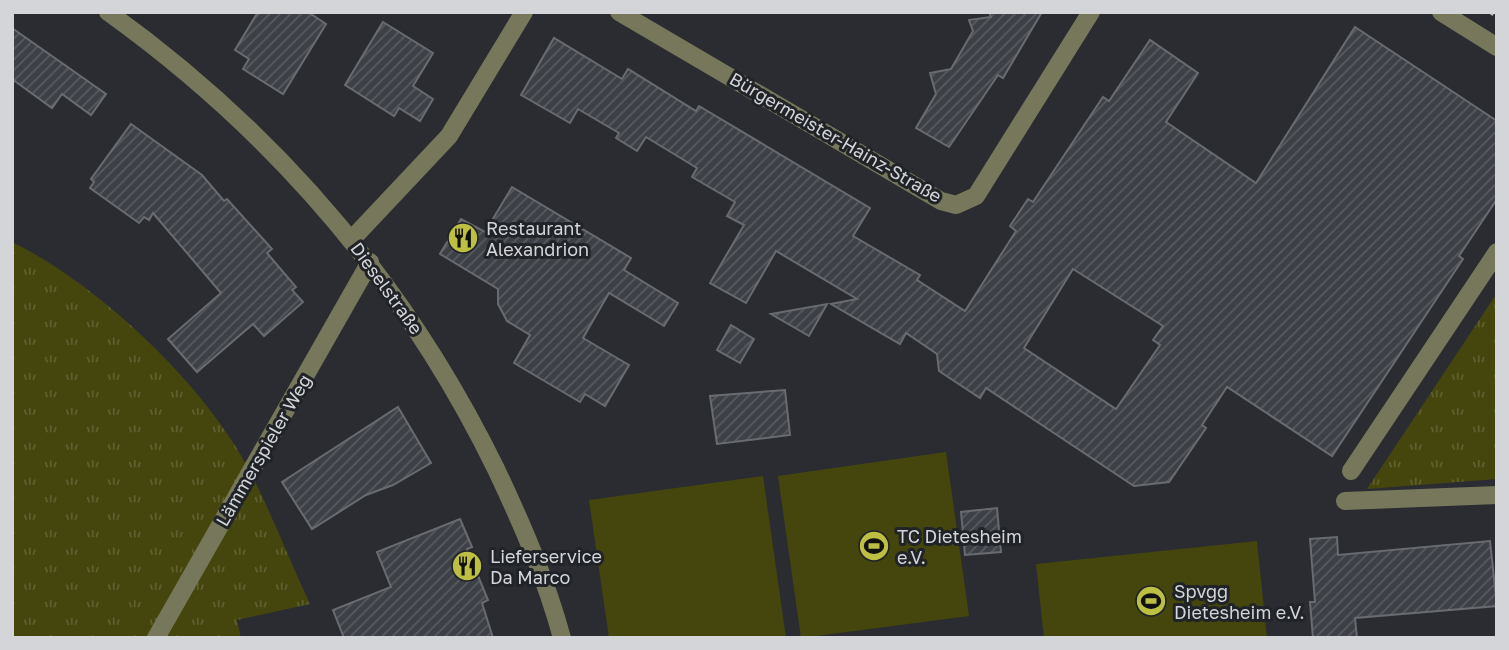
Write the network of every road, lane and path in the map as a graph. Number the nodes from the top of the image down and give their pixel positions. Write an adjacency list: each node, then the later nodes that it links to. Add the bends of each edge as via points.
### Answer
1 (108, 12): 7 (street, Dieselstraße, via 249,127)
2 (524, 12): 7 (street, via 449,136)
3 (619, 12): 4 (street, Bürgermeister-Hainz-Straße, via 941,201 956,205 976,196)
4 (1091, 12)
5 (1441, 12): 6 (street)
6 (1497, 47)
7 (352, 239): 9 (street, Dieselstraße)
8 (1497, 252): 10 (street)
9 (370, 262): 13 (street, Lämmerspieler Weg); 14 (street, Dieselstraße, via 474,424 523,527)
10 (1351, 471)
11 (1497, 495): 12 (street)
12 (1345, 501)
13 (156, 638)
14 (562, 638)

